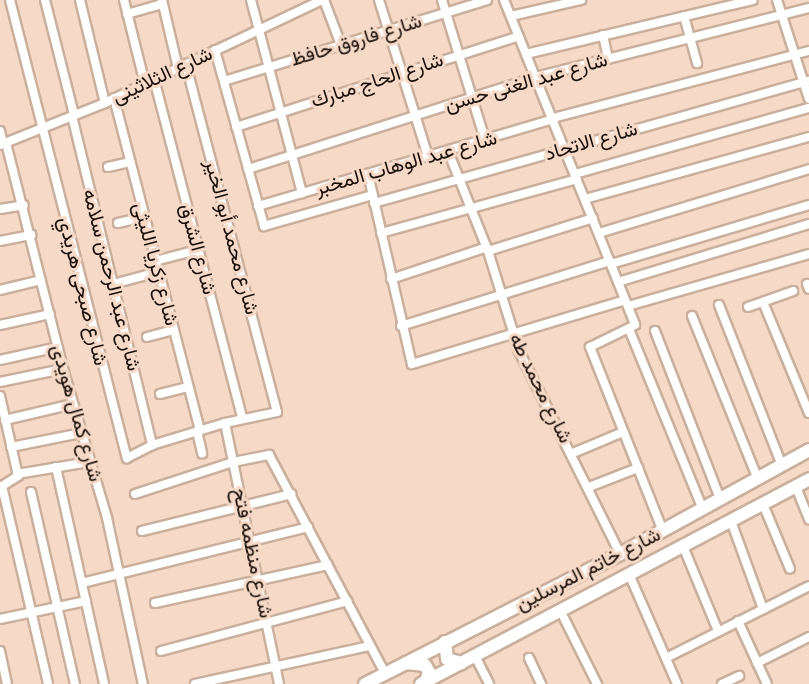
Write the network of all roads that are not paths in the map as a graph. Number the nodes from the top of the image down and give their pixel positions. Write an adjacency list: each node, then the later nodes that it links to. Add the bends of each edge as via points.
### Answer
1 (10, 0): 52 (street, شارع صبحى هريدي)
2 (45, 0): 49 (street, شارع عبد الرحمن سلامه)
3 (81, 0): 45 (street)
4 (124, 0): 17 (street)
5 (251, 0): 21 (street)
6 (323, 0): 21 (street, شارع الثلاثينى); 26 (street)
7 (379, 0): 22 (street)
8 (441, 0): 16 (street)
9 (487, 0): 16 (street, شارع فاروق حافظ)
10 (504, 0): 18 (street)
11 (581, 0): 18 (street)
12 (753, 0): 19 (street)
13 (777, 0): 20 (street)
14 (162, 2): 17 (street); 34 (street, شارع محمد أبو الخير)
15 (809, 8): 20 (street, شارع عبد الغنى حسن)
16 (447, 12): 22 (street, شارع فاروق حافظ); 29 (street)
17 (127, 14): 41 (street)
18 (511, 16): 24 (street)
19 (684, 16): 23 (street); 25 (street)
20 (782, 16): 25 (street, شارع عبد الغنى حسن); 31 (street)
21 (258, 29): 27 (street, شارع الثلاثينى); 35 (street)
22 (392, 29): 26 (street, شارع فاروق حافظ); 36 (street)
23 (603, 35): 30 (street); 32 (street)
24 (519, 36): 29 (street, شارع الحاج مبارك); 30 (street)
25 (690, 37): 32 (street, شارع عبد الغنى حسن); 33 (street)
26 (341, 45): 35 (street, شارع فاروق حافظ)
27 (215, 50): 34 (street, شارع الثلاثينى); 39 (street)
28 (809, 51): 31 (street, شارع عبد الوهاب المخبر)
29 (459, 54): 36 (street, شارع الحاج مبارك); 42 (street)
30 (526, 54): 37 (street)
31 (795, 54): 40 (street); 50 (street, شارع عبد الوهاب المخبر)
32 (608, 58): 37 (street, شارع عبد الغنى حسن)
33 (697, 63)
34 (182, 66): 38 (street, شارع الثلاثينى); 119 (street, شارع محمد أبو الخير, via 277,409 276,414)
35 (268, 67): 39 (street, شارع فاروق حافظ); 47 (street)
36 (404, 71): 47 (street, شارع الحاج مبارك); 48 (street)
37 (536, 77): 42 (street, شارع عبد الغنى حسن); 50 (street)
38 (154, 79): 41 (street, شارع الثلاثينى); 85 (street, شارع الشرق)
39 (224, 81): 51 (street)
40 (806, 82): 44 (street); 57 (street, شارع الاتحاد)
41 (145, 84): 43 (street, شارع الثلاثينى)
42 (471, 96): 48 (street, شارع عبد الغنى حسن); 55 (street)
43 (114, 98): 45 (street, شارع الثلاثينى); 61 (street, شارع زكريا الليثى)
44 (809, 99)
45 (105, 103): 49 (street, شارع الثلاثينى)
46 (809, 108): 66 (street)
47 (280, 111): 51 (street, شارع الحاج مبارك); 59 (street)
48 (416, 114): 59 (street, شارع عبد الغنى حسن); 60 (street)
49 (73, 115): 52 (street, شارع الثلاثينى); 93 (street, شارع عبد الرحمن سلامه)
50 (553, 119): 55 (street, شارع عبد الوهاب المخبر); 57 (street)
51 (236, 127): 63 (street)
52 (41, 129): 56 (street, شارع الثلاثينى); 125 (street, شارع صبحى هريدي, via 124,454 130,457)
53 (0, 131): 56 (street, شارع كمال هويدى)
54 (809, 137): 70 (street)
55 (485, 140): 58 (street, شارع عبد الوهاب المخبر)
56 (3, 144): 71 (street, شارع كمال هويدى)
57 (565, 149): 66 (street); 67 (street, شارع الاتحاد)
58 (448, 150): 60 (street, شارع عبد الوهاب المخبر); 67 (street, شارع محمد طه)
59 (292, 155): 63 (street, شارع عبد الغنى حسن); 68 (street)
60 (428, 156): 65 (street, شارع عبد الوهاب المخبر)
61 (130, 162): 62 (street); 76 (street, شارع زكريا الليثى)
62 (108, 167)
63 (248, 169): 73 (street)
64 (809, 169): 81 (street)
65 (368, 174): 68 (street, شارع عبد الوهاب المخبر); 69 (street)
66 (576, 176): 70 (street); 75 (street)
67 (459, 178): 69 (street, شارع الاتحاد); 75 (street, شارع محمد طه)
68 (302, 193): 73 (street, شارع عبد الوهاب المخبر)
69 (373, 199): 73 (street, شارع الاتحاد, via 266,227); 80 (street)
70 (585, 199): 77 (street)
71 (24, 205): 74 (street); 82 (street, شارع كمال هويدى)
72 (809, 205): 88 (street)
73 (258, 206)
74 (0, 209)
75 (472, 210): 80 (street); 84 (street, شارع محمد طه)
76 (143, 217): 78 (street); 87 (street, شارع زكريا الليثى)
77 (593, 218): 81 (street); 84 (street)
78 (118, 224)
79 (809, 224): 92 (street)
80 (381, 233): 90 (street)
81 (599, 233): 88 (street)
82 (31, 235): 83 (street); 91 (street, شارع كمال هويدى)
83 (0, 242)
84 (488, 249): 90 (street); 96 (street, شارع محمد طه)
85 (197, 250): 87 (street); 119 (street, شارع الشرق)
86 (809, 254): 98 (street)
87 (155, 261): 89 (street, شارع زكريا الليثى)
88 (611, 263): 92 (street); 96 (street)
89 (158, 272): 93 (street); 106 (street, شارع زكريا الليثى)
90 (391, 279): 104 (street)
91 (41, 280): 94 (street); 101 (street, شارع كمال هويدى)
92 (618, 282): 98 (street)
93 (113, 284): 125 (street, شارع عبد الرحمن سلامه)
94 (0, 290)
95 (793, 291): 97 (street)
96 (503, 295): 104 (street); 108 (street, شارع محمد طه)
97 (763, 302): 100 (street); 118 (street)
98 (627, 303): 105 (street); 108 (street)
99 (719, 305): 133 (street)
100 (748, 307)
101 (50, 314): 103 (street); 110 (street, شارع كمال هويدى)
102 (692, 316): 137 (street)
103 (0, 325)
104 (401, 327): 108 (street, via 410,361 419,365)
105 (631, 328): 123 (street, via 590,347); 147 (street)
106 (173, 330): 109 (street); 114 (street, شارع زكريا الليثى)
107 (655, 331): 144 (street)
108 (513, 336): 129 (street, شارع محمد طه)
109 (147, 337)
110 (58, 347): 111 (street); 112 (street, شارع كمال هويدى)
111 (0, 360)
112 (63, 369): 113 (street); 117 (street, شارع كمال هويدى)
113 (0, 382)
114 (188, 387): 115 (street); 122 (street, شارع زكريا الليثى)
115 (160, 394)
116 (0, 396): 120 (street)
117 (73, 404): 120 (street); 124 (street, شارع كمال هويدى)
118 (809, 413)
119 (242, 418): 121 (street)
120 (5, 420): 126 (street)
121 (225, 423): 122 (street); 132 (street, شارع منظمه فتح)
122 (198, 431): 125 (street); 128 (street, شارع زكريا الليثى)
123 (623, 432): 129 (street); 135 (street)
124 (81, 433): 126 (street); 131 (street, شارع كمال هويدى)
125 (152, 445)
126 (11, 447): 136 (street)
127 (809, 450): 130 (main road, شارع خاتم المرسلين)
128 (202, 453)
129 (573, 453): 139 (street, شارع محمد طه)
130 (803, 456): 133 (main road, شارع خاتم المرسلين)
131 (89, 462): 134 (street); 158 (street, شارع كمال هويدى)
132 (233, 462): 142 (street); 143 (street, via 266,454); 146 (street, شارع منظمه فتح)
133 (782, 466): 137 (main road, شارع خاتم المرسلين)
134 (56, 467): 136 (street); 161 (street)
135 (638, 468): 139 (street); 152 (street)
136 (17, 474): 168 (street, via 16,479 2,486)
137 (758, 479): 144 (main road, شارع خاتم المرسلين)
138 (809, 479): 140 (main road, شارع خاتم المرسلين)
139 (589, 487): 155 (street, شارع محمد طه)
140 (796, 487): 145 (main road, شارع خاتم المرسلين); 148 (street)
141 (31, 492): 166 (street)
142 (135, 494)
143 (291, 494): 146 (street); 150 (street)
144 (720, 499): 147 (main road, شارع خاتم المرسلين)
145 (763, 504): 149 (main road, شارع خاتم المرسلين); 157 (street)
146 (242, 506): 151 (street); 153 (street, شارع منظمه فتح)
147 (703, 509): 152 (main road, شارع خاتم المرسلين)
148 (809, 519)
149 (731, 521): 154 (main road, شارع خاتم المرسلين); 167 (street)
150 (308, 527): 153 (street); 156 (street)
151 (142, 531)
152 (663, 531): 155 (main road, شارع خاتم المرسلين)
153 (250, 540): 158 (street); 160 (street, شارع منظمه فتح)
154 (683, 546): 159 (main road, شارع خاتم المرسلين); 173 (street)
155 (620, 554): 175 (main road, شارع خاتم المرسلين)
156 (328, 566): 160 (street); 163 (street)
157 (790, 569)
158 (121, 574): 161 (street); 193 (street, شارع كمال هويدى)
159 (629, 574): 179 (main road, شارع خاتم المرسلين); 181 (street)
160 (259, 580): 165 (street); 172 (street, شارع منظمه فتح)
161 (82, 584): 164 (street)
162 (809, 586): 167 (street)
163 (347, 601): 172 (street); 176 (street)
164 (86, 602): 166 (street); 192 (street)
165 (155, 603)
166 (57, 608): 168 (street); 191 (street)
167 (763, 609): 171 (street)
168 (33, 612): 170 (street); 190 (street)
169 (564, 618): 199 (street)
170 (0, 619)
171 (738, 621): 173 (street); 185 (street)
172 (268, 622): 178 (street); 182 (street, شارع منظمه فتح)
173 (718, 631): 181 (street)
174 (809, 637): 185 (street)
175 (445, 642): 183 (main road, شارع خاتم المرسلين); 184 (main road, via 447,659)
176 (370, 646): 182 (street); 186 (street)
177 (0, 651): 189 (street)
178 (161, 651)
179 (476, 656): 184 (main road, شارع خاتم المرسلين); 197 (street)
180 (529, 658): 198 (street)
181 (666, 658): 200 (street)
182 (276, 663): 194 (street); 195 (street, شارع منظمه فتح)
183 (404, 663): 186 (main road, شارع خاتم المرسلين); 188 (main road, via 425,665 429,672)
184 (461, 663): 188 (main road, شارع خاتم المرسلين)
185 (757, 663): 202 (street)
186 (385, 673): 196 (main road, شارع خاتم المرسلين)
187 (739, 676): 201 (street)
188 (423, 683)
189 (7, 684)
190 (48, 684)
191 (75, 684)
192 (104, 684)
193 (143, 684)
194 (195, 684)
195 (279, 684)
196 (365, 684)
197 (489, 684)
198 (542, 684)
199 (597, 684)
200 (677, 684)
201 (722, 684)
202 (767, 684)

